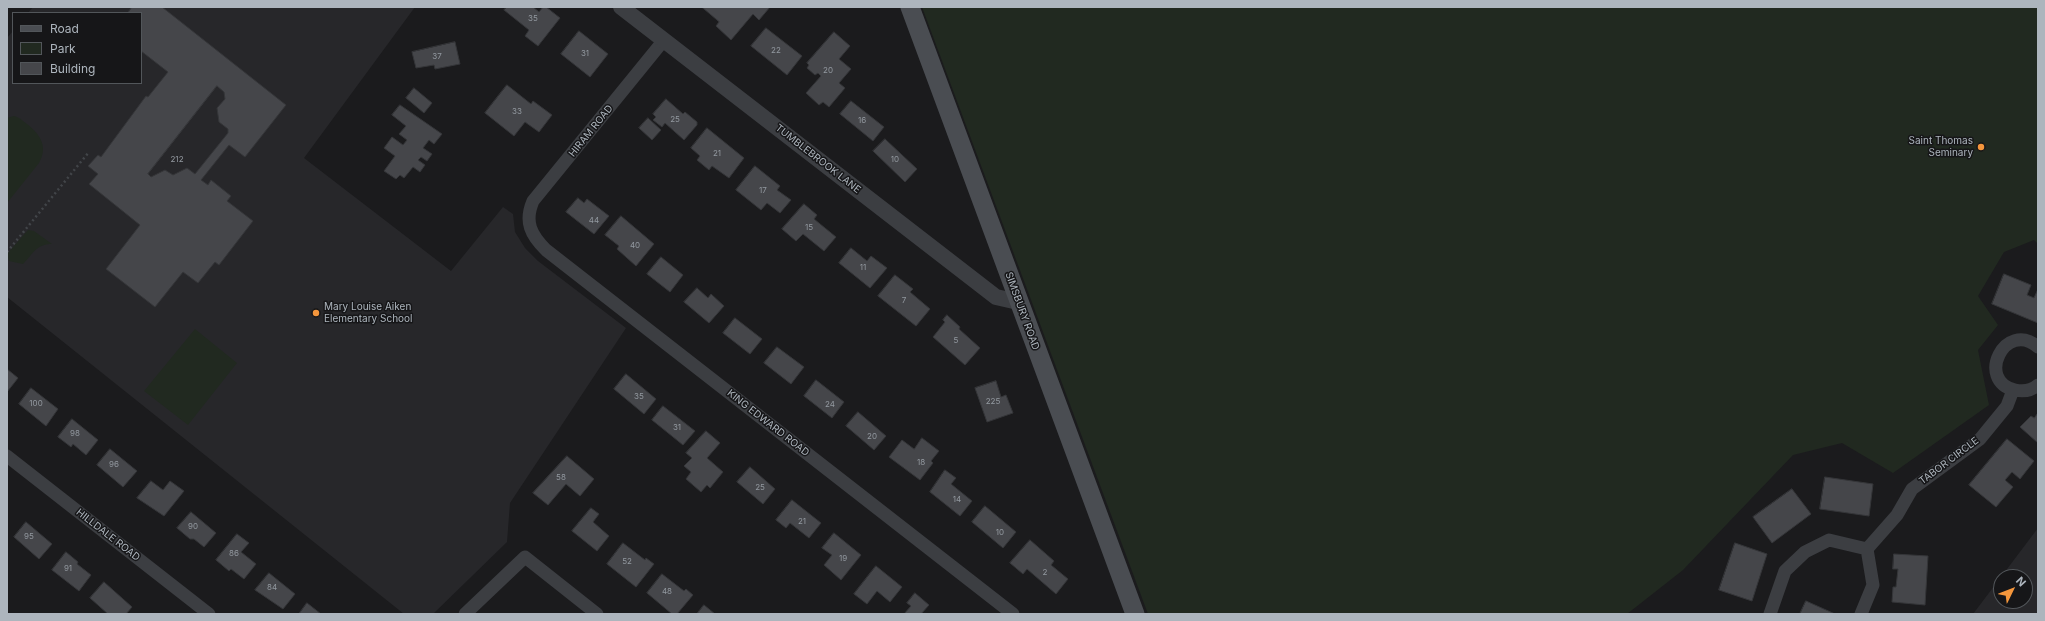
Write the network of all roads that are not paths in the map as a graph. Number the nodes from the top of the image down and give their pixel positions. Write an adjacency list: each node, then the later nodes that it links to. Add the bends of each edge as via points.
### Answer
1 (621, 7): 3 (street, TUMBLEBROOK LANE)
2 (910, 7): 5 (main road, SIMSBURY ROAD)
3 (664, 40): 4 (street, HIRAM ROAD, via 533,201); 5 (street, TUMBLEBROOK LANE, via 996,297)
4 (529, 226): 14 (street, KING EDWARD ROAD, via 532,235 546,250)
5 (1018, 302): 15 (main road, SIMSBURY ROAD)
6 (2038, 347): 8 (street, via 2018,340 2010,343 1998,354 1996,367 1999,379)
7 (2038, 384): 8 (street, via 2029,390)
8 (2013, 390): 10 (street, TABOR CIRCLE, via 2007,406 1980,439 1912,489 1897,515)
9 (7, 456): 11 (street, HILLDALE ROAD)
10 (1867, 549): 16 (street, via 1829,540 1805,552 1785,571); 17 (street, via 1873,585)
11 (209, 614)
12 (465, 614): 13 (street, via 525,557)
13 (597, 614)
14 (1013, 614)
15 (1135, 614)
16 (1770, 614)
17 (1861, 614)

